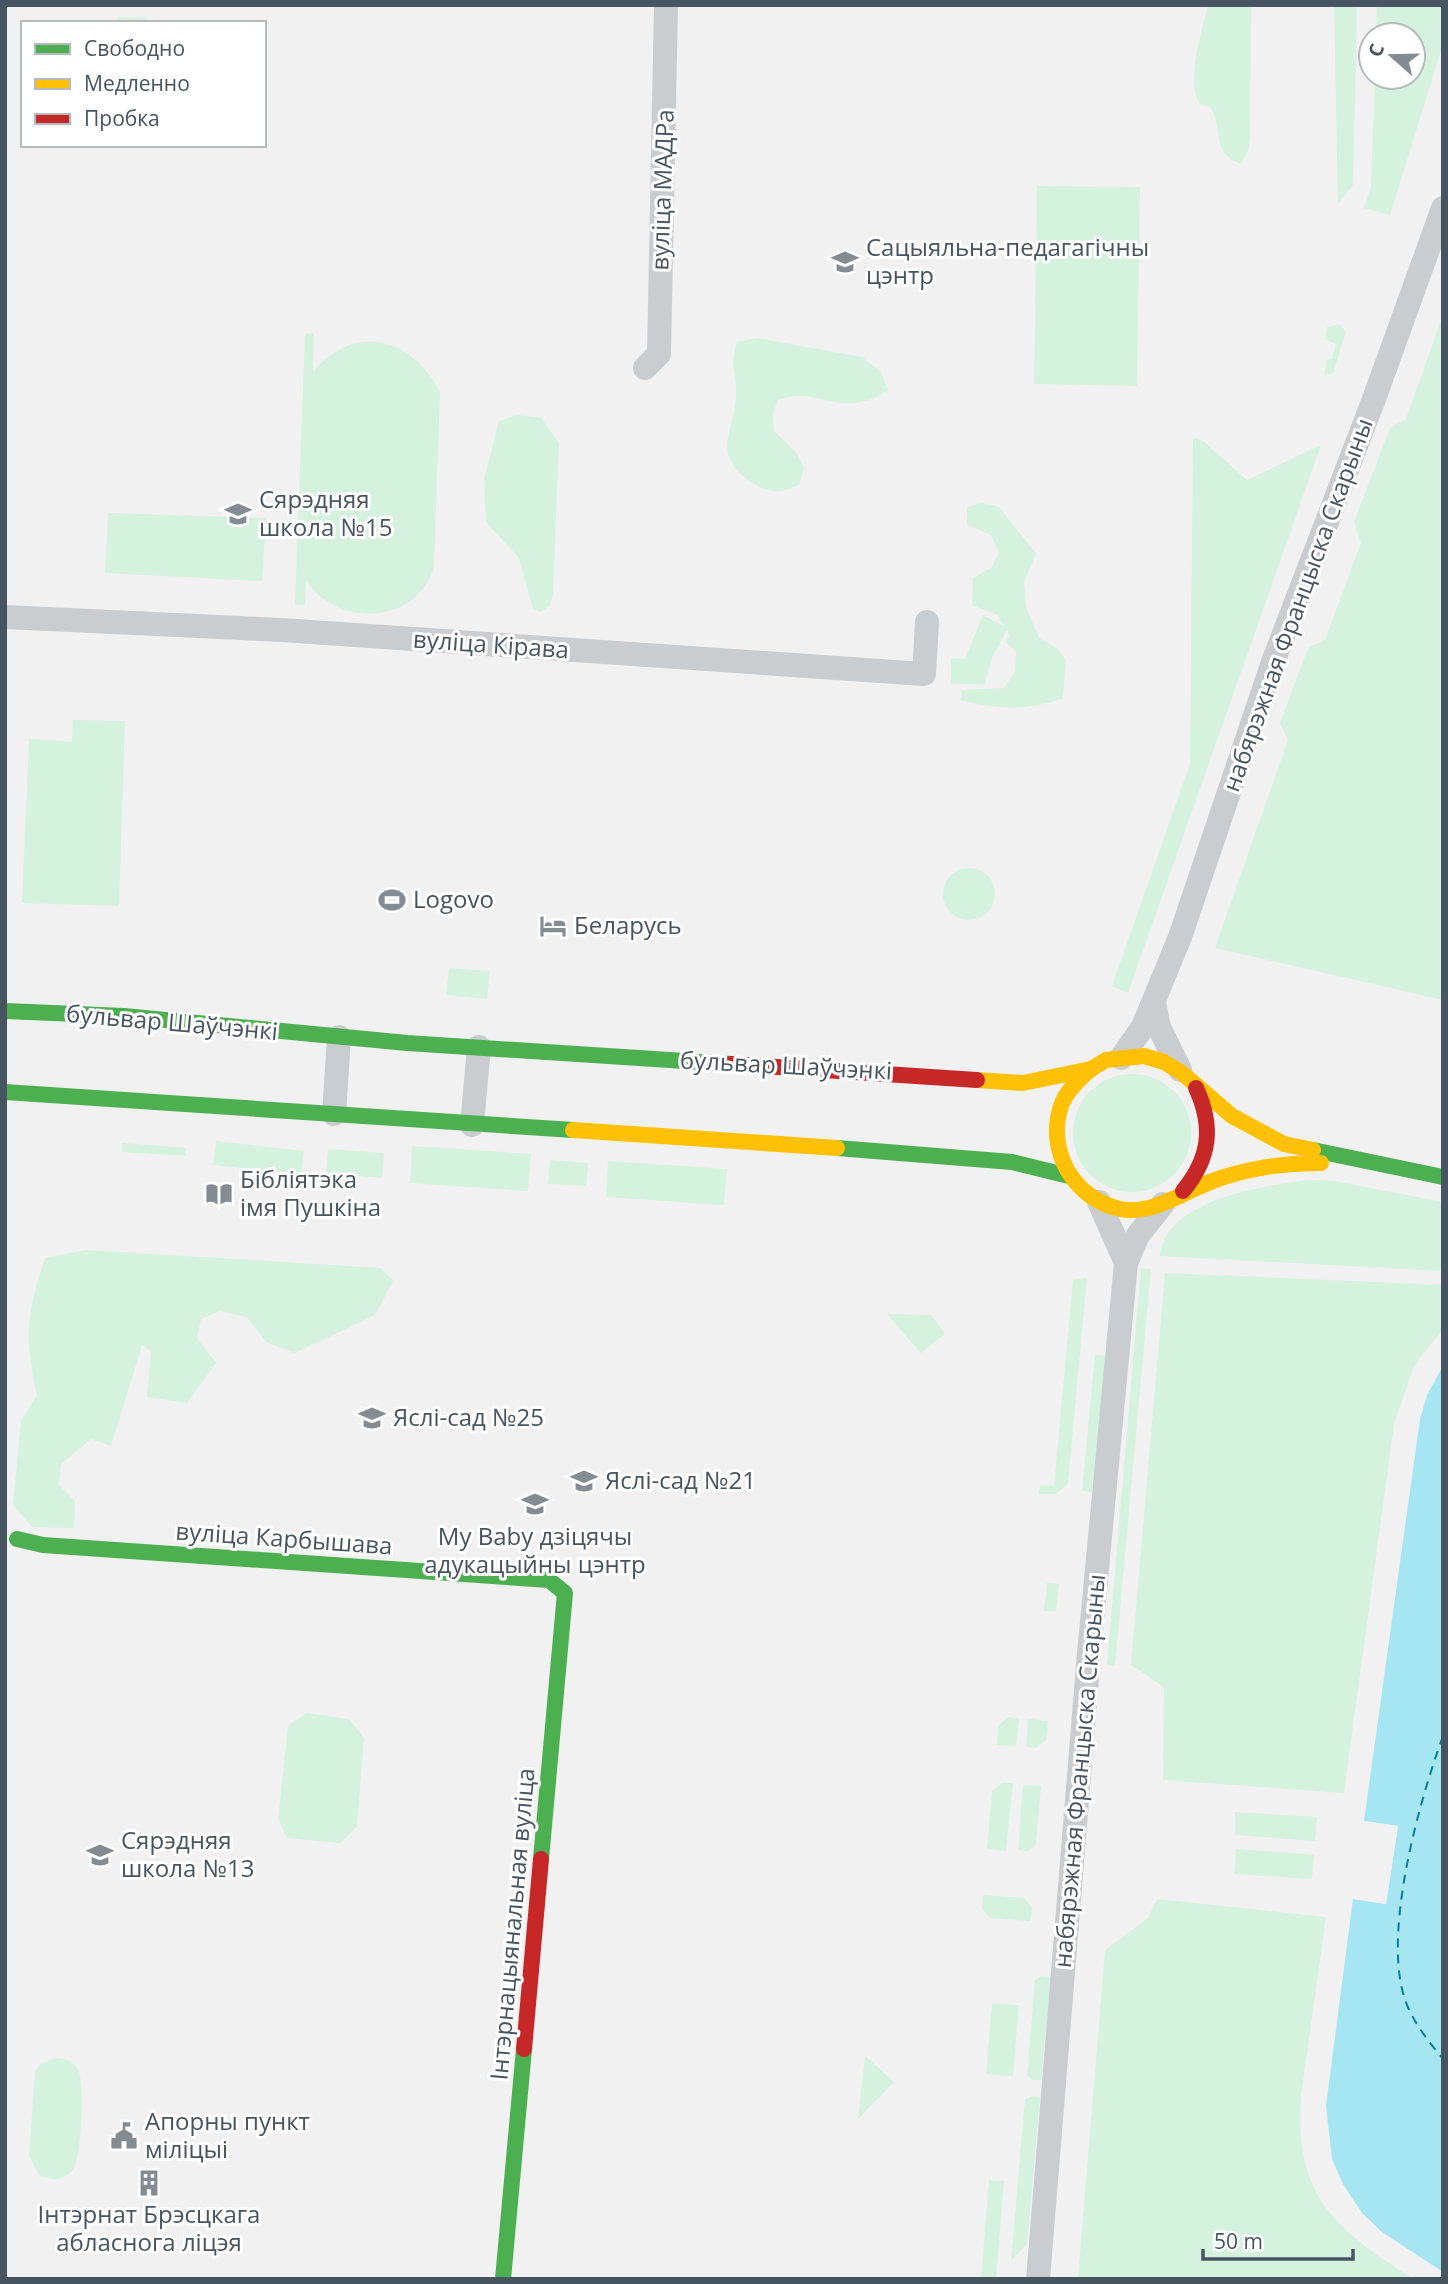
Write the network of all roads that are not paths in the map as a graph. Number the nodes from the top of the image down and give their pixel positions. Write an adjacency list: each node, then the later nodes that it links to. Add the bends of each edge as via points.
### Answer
1 (666, 5): 3 (street, вуліца МАДРа, via 659,354)
2 (1443, 208): 6 (street, набярэжная Францыска Скарыны, via 1269,673)
3 (645, 368)
4 (5, 617): 5 (street, вуліца Кірава, via 282,630 924,674)
5 (927, 622)
6 (1154, 1003): 10 (street, набярэжная Францыска Скарыны, via 1133,1045); 12 (street, via 1158,1027)
7 (5, 1011): 8 (main road, бульвар Шаўчэнкі, via 124,1016)
8 (339, 1037): 9 (main road, бульвар Шаўчэнкі); 14 (street)
9 (479, 1047): 11 (main road, бульвар Шаўчэнкі, via 1023,1083); 15 (street)
10 (1121, 1058): 11 (main road, бульвар Шаўчэнкі); 12 (main road, бульвар Шаўчэнкі, via 1144,1056 1164,1062)
11 (1091, 1069): 17 (main road, бульвар Шаўчэнкі, via 1073,1085 1061,1106 1056,1130 1059,1154)
12 (1189, 1081): 16 (main road, бульвар Шаўчэнкі, via 1232,1116 1284,1144); 19 (main road, via 1207,1114 1210,1142 1200,1169)
13 (5, 1091): 14 (main road, бульвар Шаўчэнкі)
14 (334, 1114): 15 (main road, бульвар Шаўчэнкі)
15 (472, 1125): 17 (main road, бульвар Шаўчэнкі, via 966,1157)
16 (1372, 1164): 18 (main road, бульвар Шаўчэнкі); 19 (main road, бульвар Шаўчэнкі, via 1286,1162 1243,1171)
17 (1069, 1176): 20 (main road, бульвар Шаўчэнкі)
18 (1443, 1177)
19 (1173, 1197): 20 (main road, бульвар Шаўчэнкі, via 1142,1210); 21 (street, набярэжная Францыска Скарыны, via 1138,1235)
20 (1099, 1202): 21 (street, набярэжная Францыска Скарыны)
21 (1126, 1263): 25 (street, набярэжная Францыска Скарыны)
22 (17, 1539): 23 (main road, вуліца Карбышава, via 43,1545)
23 (549, 1580): 24 (main road, Інтэрнацыянальная вуліца, via 565,1593 563,1634)
24 (503, 2279)
25 (1038, 2279)

